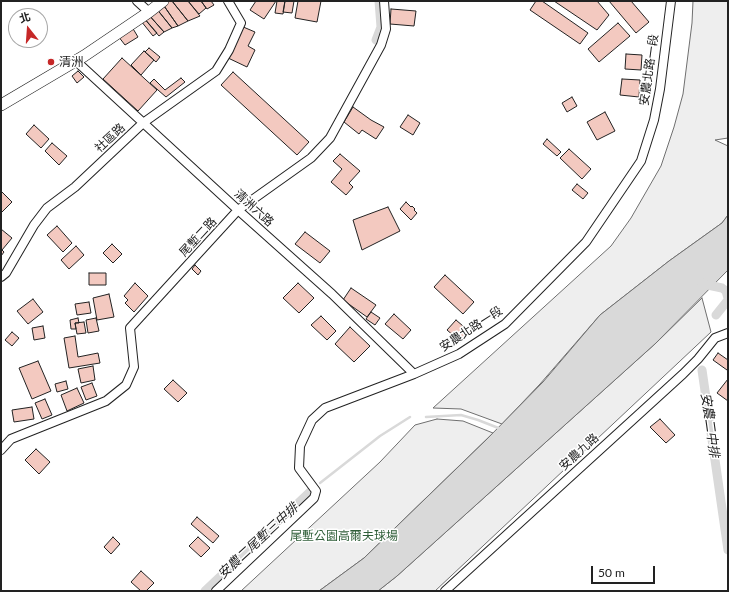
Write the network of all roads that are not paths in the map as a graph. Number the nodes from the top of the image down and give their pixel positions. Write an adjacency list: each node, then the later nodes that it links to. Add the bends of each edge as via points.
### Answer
1 (137, 1): 7 (street)
2 (163, 1): 7 (main road)
3 (228, 1): 11 (street, 社區路, via 241,23 216,71)
4 (384, 1): 12 (street, 尾塹二路, via 386,29 381,45 330,138 311,158)
5 (663, 1): 8 (street)
6 (671, 1): 8 (street, 安農北路一段)
7 (149, 12): 9 (main road)
8 (669, 14): 15 (street, 安農北路一段, via 660,89 654,120 641,161 586,242 505,324 458,354)
9 (76, 61): 10 (main road); 11 (street, 清洲六路)
10 (1, 105)
11 (144, 123): 12 (street, 清洲六路); 13 (street, 社區路, via 75,187 47,208)
12 (238, 210): 15 (street, 清洲六路, via 332,294); 16 (street, 尾塹二路, via 130,328 134,367 126,385 106,400 11,439)
13 (1, 277)
14 (728, 333): 18 (street, 安農九路, via 715,338 683,374)
15 (414, 374): 17 (street, 安農北路一段, via 325,408 312,420 300,446 299,468 316,491 314,498)
16 (1, 450)
17 (216, 591)
18 (445, 591)

